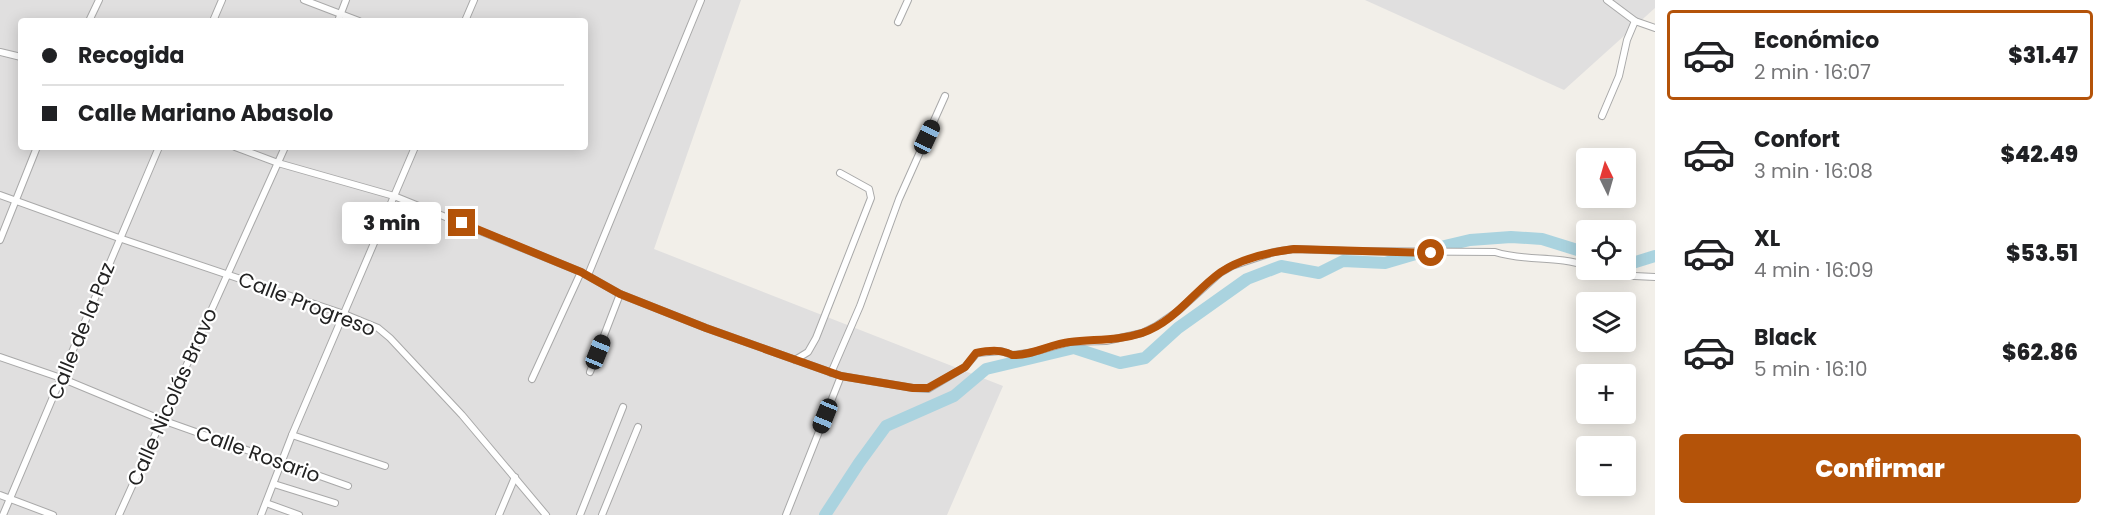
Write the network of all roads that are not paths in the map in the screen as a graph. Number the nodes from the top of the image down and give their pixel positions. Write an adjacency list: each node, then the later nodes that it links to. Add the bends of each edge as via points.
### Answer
1 (99, 0): 10 (street)
2 (222, 0): 11 (street)
3 (304, 0): 9 (street)
4 (346, 0): 9 (street)
5 (474, 0): 14 (street)
6 (700, 0): 37 (street)
7 (908, 0): 16 (street)
8 (1607, 0): 15 (street)
9 (341, 14): 12 (street); 13 (street)
10 (90, 18)
11 (214, 18)
12 (339, 18)
13 (351, 18)
14 (466, 18)
15 (1635, 21): 17 (street); 21 (street)
16 (898, 22)
17 (1655, 28)
18 (0, 52): 19 (street)
19 (18, 56)
20 (945, 96): 45 (street, via 899,199)
21 (1602, 116)
22 (36, 150): 31 (street)
23 (158, 150): 32 (street, Calle de la Paz)
24 (243, 150): 27 (street)
25 (284, 150): 27 (street, Calle Nicolás Bravo)
26 (414, 150): 30 (street)
27 (278, 163): 30 (street); 36 (street, Calle Nicolás Bravo)
28 (840, 173): 43 (street, via 869,189 871,198 816,338 808,352)
29 (0, 195): 31 (street, Calle Progreso)
30 (394, 196): 35 (street); 41 (street)
31 (16, 201): 32 (street, Calle Progreso); 33 (street)
32 (119, 238): 36 (street, Calle Progreso); 47 (street, Calle de la Paz)
33 (0, 240)
34 (1576, 263): 46 (street, via 1495,252 1274,252 1232,266 1178,311 1142,333 1070,342 1012,355 984,351 928,388)
35 (581, 272): 37 (street); 48 (street)
36 (228, 273): 41 (street, Calle Progreso); 50 (street, Calle Nicolás Bravo)
37 (588, 275): 40 (street)
38 (1636, 276): 39 (street)
39 (1655, 277)
40 (620, 294): 43 (street); 44 (street)
41 (344, 314): 52 (street); 55 (street, Calle Progreso, via 378,328 390,338)
42 (0, 357): 47 (street, Calle Rosario)
43 (795, 360): 45 (street)
44 (590, 372)
45 (831, 373): 46 (street)
46 (841, 376): 71 (street)
47 (61, 378): 50 (street, Calle Rosario); 59 (street, Calle de la Paz)
48 (532, 379)
49 (623, 406): 69 (street)
50 (162, 420): 53 (street, Calle Rosario); 64 (street, Calle Nicolás Bravo)
51 (638, 427): 70 (street)
52 (292, 435): 53 (street); 54 (street)
53 (282, 464): 56 (street); 57 (street, Calle Rosario)
54 (385, 466)
55 (515, 477): 67 (street); 68 (street, Calle Progreso)
56 (274, 484): 60 (street); 61 (street)
57 (348, 486)
58 (0, 495): 59 (street)
59 (10, 499): 62 (street, Calle de la Paz); 63 (street)
60 (266, 503): 65 (street); 66 (street)
61 (335, 503)
62 (3, 515)
63 (53, 515)
64 (118, 515)
65 (261, 515)
66 (298, 515)
67 (499, 515)
68 (546, 515)
69 (580, 515)
70 (602, 515)
71 (786, 515)

